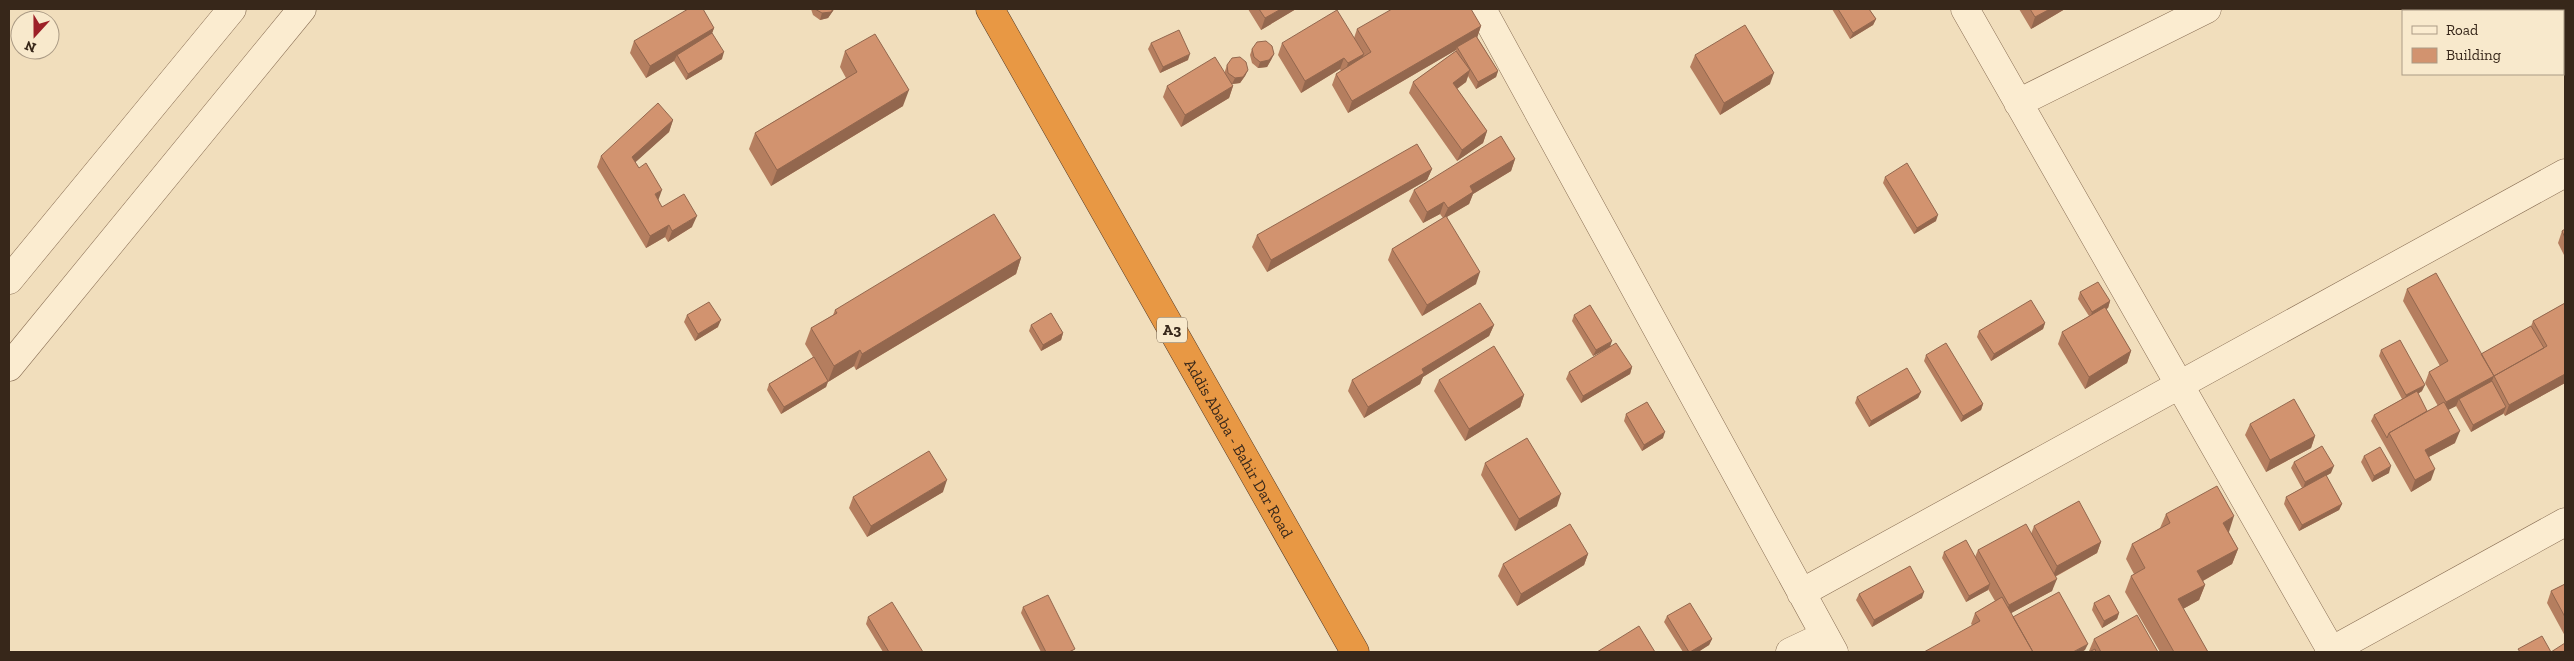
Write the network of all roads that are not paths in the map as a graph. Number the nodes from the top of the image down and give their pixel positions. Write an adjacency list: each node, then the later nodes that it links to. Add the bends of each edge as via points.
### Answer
1 (232, 9): 9 (street)
2 (302, 9): 10 (street)
3 (990, 9): 15 (highway, Addis Ababa - Bahir Dar Road / A3)
4 (1482, 9): 13 (street)
5 (1965, 9): 7 (street)
6 (2207, 9): 7 (street)
7 (2018, 103): 11 (street)
8 (2565, 173): 11 (street)
9 (9, 280)
10 (9, 367)
11 (2179, 385): 13 (street); 17 (street)
12 (2565, 522): 17 (street)
13 (1802, 593): 14 (street)
14 (1829, 644): 16 (street)
15 (1355, 652)
16 (1790, 652)
17 (2331, 652)

